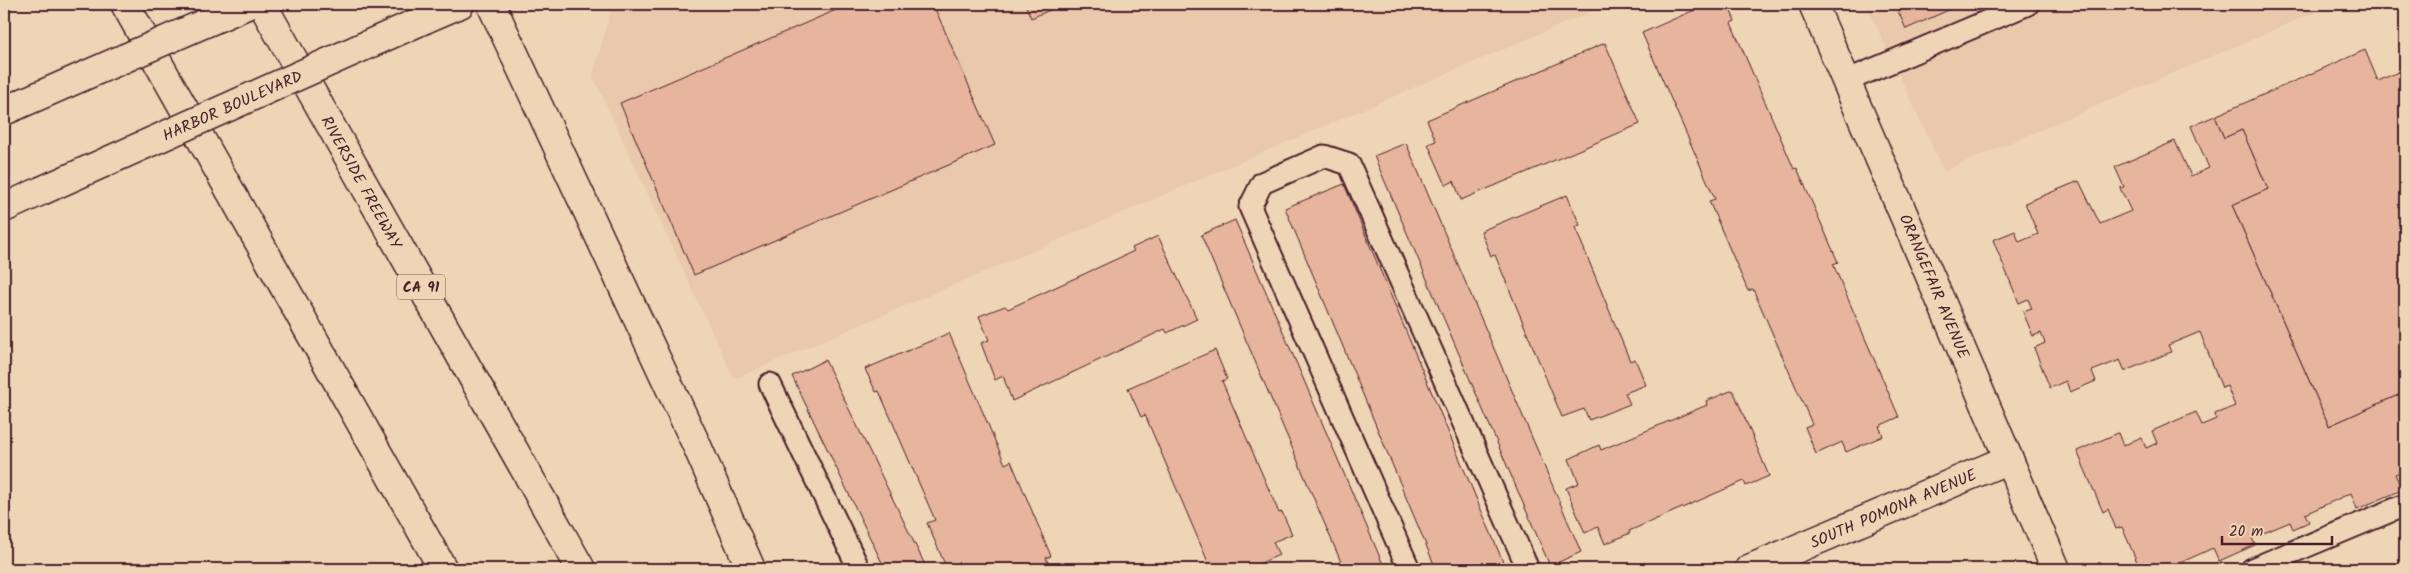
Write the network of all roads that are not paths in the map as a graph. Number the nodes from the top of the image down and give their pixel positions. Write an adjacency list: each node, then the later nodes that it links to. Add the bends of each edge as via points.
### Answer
1 (125, 4): 14 (main road)
2 (249, 4): 9 (main road, bridge)
3 (262, 4): 15 (main road, RIVERSIDE FREEWAY / CA 91)
4 (460, 4): 10 (main road, HARBOR BOULEVARD, bridge)
5 (491, 4): 16 (main road)
6 (1813, 4): 8 (main road, ORANGEFAIR AVENUE)
7 (2028, 4): 8 (lane)
8 (1846, 81): 12 (main road, ORANGEFAIR AVENUE)
9 (4, 111)
10 (4, 208)
11 (770, 384): 17 (lane)
12 (2009, 459): 20 (main road, SOUTH POMONA AVENUE); 21 (main road, ORANGEFAIR AVENUE)
13 (2405, 505): 22 (lane)
14 (443, 569)
15 (581, 569)
16 (751, 569)
17 (859, 569)
18 (1409, 569): 19 (lane, via 1250,208 1262,183 1324,156 1349,164)
19 (1528, 569)
20 (1749, 569)
21 (2056, 569)
22 (2252, 569)

